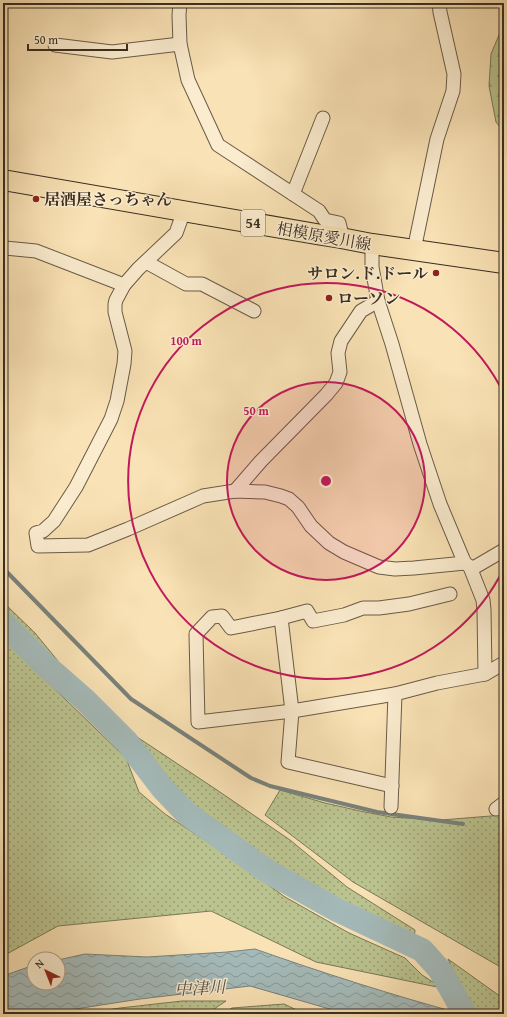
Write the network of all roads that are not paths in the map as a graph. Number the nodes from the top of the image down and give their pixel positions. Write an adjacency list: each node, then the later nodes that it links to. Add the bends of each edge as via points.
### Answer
1 (180, 3): 3 (street)
2 (439, 3): 12 (street, via 454,74 453,91 437,139)
3 (180, 44): 4 (street, via 112,52); 7 (street, via 188,80 218,145)
4 (55, 45)
5 (323, 118): 7 (street, via 319,141)
6 (3, 180): 8 (main road, 相模原愛川線 / 54)
7 (293, 194): 9 (street, via 319,211 325,220 339,223)
8 (184, 211): 9 (main road, 相模原愛川線 / 54); 13 (street, via 176,233)
9 (341, 238): 10 (main road, 相模原愛川線 / 54)
10 (372, 244): 12 (main road, 相模原愛川線 / 54); 16 (street, via 372,267)
11 (3, 249): 15 (street, via 36,251)
12 (414, 250): 14 (main road, 相模原愛川線 / 54)
13 (146, 262): 15 (street); 17 (street, via 186,284 202,284)
14 (504, 263)
15 (124, 285): 18 (street, via 115,304 125,351 115,410 76,487 54,521 44,531 36,533 38,546 88,544 203,496)
16 (378, 301): 18 (street, via 361,311 341,341 338,353 340,372 336,383); 20 (street, via 440,504)
17 (254, 311)
18 (235, 491): 20 (street, via 265,492 289,499 329,543 379,567 395,569)
19 (504, 550): 20 (street, via 475,567)
20 (467, 565): 24 (street, via 483,600)
21 (450, 594): 22 (street, via 409,604 363,608 314,622 308,610)
22 (281, 618): 26 (street); 26 (street, via 231,628 222,616 212,617 196,634 198,722)
23 (504, 663): 24 (street)
24 (485, 674): 25 (street)
25 (395, 694): 26 (street); 27 (street)
26 (292, 711): 27 (street, via 288,762)
27 (392, 786): 28 (street)
28 (391, 807)

